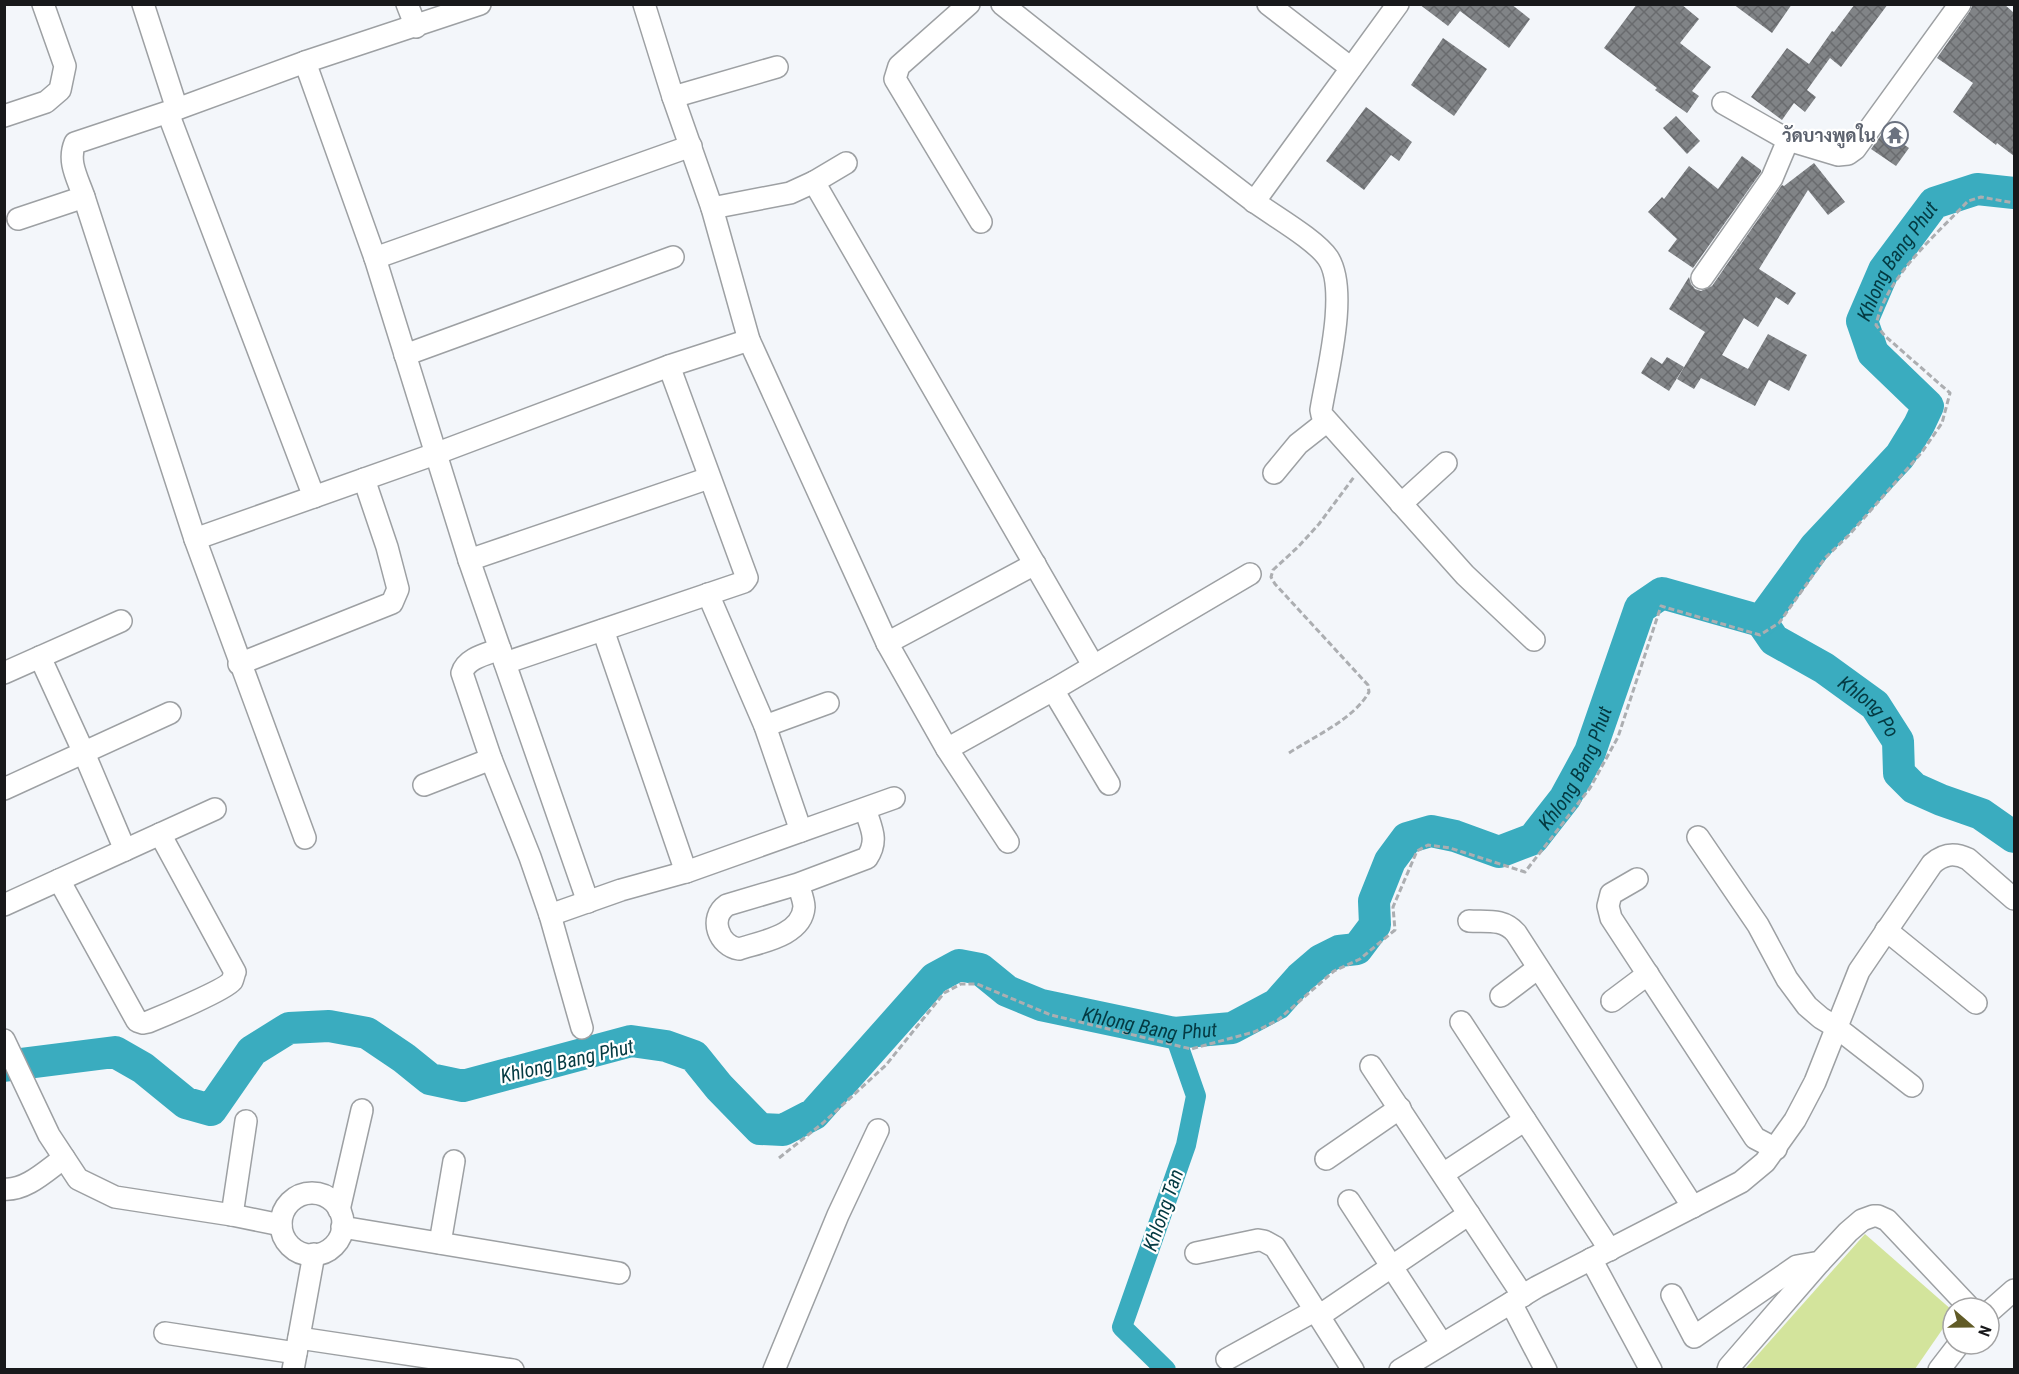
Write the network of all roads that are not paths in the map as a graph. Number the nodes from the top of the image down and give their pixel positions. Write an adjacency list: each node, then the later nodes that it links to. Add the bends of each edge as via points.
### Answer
1 (43, 4): 18 (street, via 65,66 60,90 46,102)
2 (143, 4): 17 (street)
3 (407, 4): 11 (street)
4 (480, 4): 11 (street)
5 (644, 4): 15 (street)
6 (969, 4): 27 (street, via 899,66 895,79)
7 (1002, 4): 24 (street)
8 (1268, 4): 14 (street)
9 (1398, 4): 14 (street)
10 (1960, 4): 19 (street, via 1855,148 1838,155)
11 (416, 27): 12 (street)
12 (305, 62): 17 (street); 29 (street)
13 (777, 66): 15 (street)
14 (1351, 68): 24 (street)
15 (673, 97): 20 (street)
16 (1723, 103): 19 (street)
17 (172, 111): 23 (street, via 75,143 71,162); 40 (street)
18 (4, 116)
19 (1788, 140): 30 (street, via 1772,178)
20 (691, 146): 25 (street); 29 (street)
21 (846, 163): 22 (street)
22 (814, 182): 25 (street, via 790,193); 44 (street)
23 (84, 197): 26 (street); 42 (street)
24 (1254, 202): 34 (street, via 1328,258 1337,300 1321,410)
25 (712, 208): 31 (street)
26 (18, 219)
27 (981, 222)
28 (673, 257): 32 (street)
29 (375, 258): 32 (street)
30 (1702, 278)
31 (749, 340): 33 (street); 50 (street)
32 (405, 355): 35 (street)
33 (669, 366): 35 (street); 38 (street)
34 (1326, 422): 37 (street, via 1298,444); 41 (street)
35 (435, 454): 39 (street); 43 (street)
36 (1446, 463): 41 (street)
37 (1274, 473)
38 (709, 478): 43 (street); 46 (street, via 747,578)
39 (364, 479): 40 (street); 53 (street, via 398,589 392,603)
40 (314, 497): 42 (street)
41 (1401, 504): 49 (street, via 1465,574)
42 (195, 539): 53 (street)
43 (469, 560): 51 (street)
44 (1035, 564): 50 (street); 54 (street)
45 (1250, 574): 54 (street)
46 (708, 594): 48 (street); 59 (street)
47 (121, 621): 52 (street)
48 (603, 630): 51 (street); 75 (street)
49 (1534, 639)
50 (887, 643): 60 (street)
51 (503, 656): 62 (street, via 469,661 462,673); 80 (street)
52 (40, 657): 55 (street); 61 (street)
53 (239, 664): 72 (street)
54 (1093, 665): 56 (street)
55 (4, 673)
56 (1053, 690): 60 (street); 63 (street)
57 (828, 703): 59 (street)
58 (170, 713): 61 (street)
59 (765, 726): 69 (street)
60 (947, 749): 73 (street)
61 (84, 753): 65 (street); 74 (street)
62 (491, 759): 64 (street); 82 (street)
63 (1109, 784)
64 (424, 785)
65 (4, 789)
66 (894, 798): 68 (street)
67 (215, 809): 70 (street)
68 (865, 809): 69 (street); 78 (street, via 874,835 873,849 867,858)
69 (801, 831): 75 (street)
70 (160, 834): 74 (street); 77 (street, via 235,972 233,981 225,987 187,1005 148,1022 137,1020)
71 (1698, 837): 91 (street, via 1758,925 1796,993)
72 (305, 838)
73 (1008, 842)
74 (125, 850): 77 (street)
75 (686, 872): 80 (street)
76 (1637, 879): 86 (street, via 1611,894 1608,913)
77 (59, 880): 81 (street)
78 (798, 884)
79 (2014, 899): 84 (street, via 1968,859 1949,854 1932,864)
80 (588, 902): 82 (street)
81 (4, 904)
82 (550, 915): 92 (street)
83 (1468, 921): 85 (street, via 1509,926)
84 (1886, 930): 89 (street); 91 (street, via 1859,971)
85 (1538, 968): 87 (street); 108 (street)
86 (1648, 974): 88 (street); 101 (street, via 1755,1138)
87 (1500, 996)
88 (1612, 1000)
89 (1976, 1003)
90 (1461, 1022): 98 (street)
91 (1836, 1027): 95 (street); 101 (street, via 1806,1101)
92 (582, 1028)
93 (7, 1046): 102 (street)
94 (1371, 1066): 96 (street)
95 (1912, 1086)
96 (1400, 1108): 103 (street); 105 (street)
97 (362, 1110): 111 (street)
98 (1525, 1120): 105 (street); 116 (street)
99 (246, 1121): 110 (street)
100 (878, 1130): 133 (street)
101 (1776, 1149): 108 (street, via 1741,1182)
102 (64, 1158): 106 (street, via 26,1185); 110 (street, via 78,1179 115,1197)
103 (1326, 1159)
104 (454, 1161): 113 (street)
105 (1443, 1174): 109 (street)
106 (4, 1189)
107 (1349, 1201): 118 (street)
108 (1693, 1207): 116 (street)
109 (1469, 1214): 118 (street); 123 (street)
110 (232, 1215): 112 (street)
111 (341, 1219): 112 (street, via 333,1202 325,1196 304,1194 287,1205); 113 (street); 115 (street, via 339,1237 333,1246)
112 (281, 1225): 115 (street, via 288,1244 297,1251)
113 (440, 1243): 119 (street)
114 (1196, 1253): 125 (street, via 1258,1240 1270,1244 1279,1251)
115 (314, 1254): 128 (street)
116 (1600, 1255): 123 (street); 136 (street)
117 (1820, 1262): 121 (street, via 1797,1266 1694,1337); 122 (street, via 1862,1220 1878,1216 1887,1220); 137 (street)
118 (1392, 1266): 125 (street); 127 (street)
119 (619, 1273)
120 (2014, 1290): 124 (street)
121 (1672, 1295)
122 (1959, 1296)
123 (1517, 1299): 127 (street); 135 (street)
124 (2001, 1301)
125 (1317, 1313): 130 (street); 134 (street)
126 (165, 1333): 128 (street)
127 (1442, 1344): 131 (street)
128 (296, 1354): 132 (street)
129 (1950, 1356): 138 (street)
130 (1227, 1359)
131 (1410, 1367)
132 (513, 1370)
133 (774, 1370)
134 (1353, 1370)
135 (1546, 1370)
136 (1651, 1370)
137 (1728, 1370)
138 (1939, 1370)

